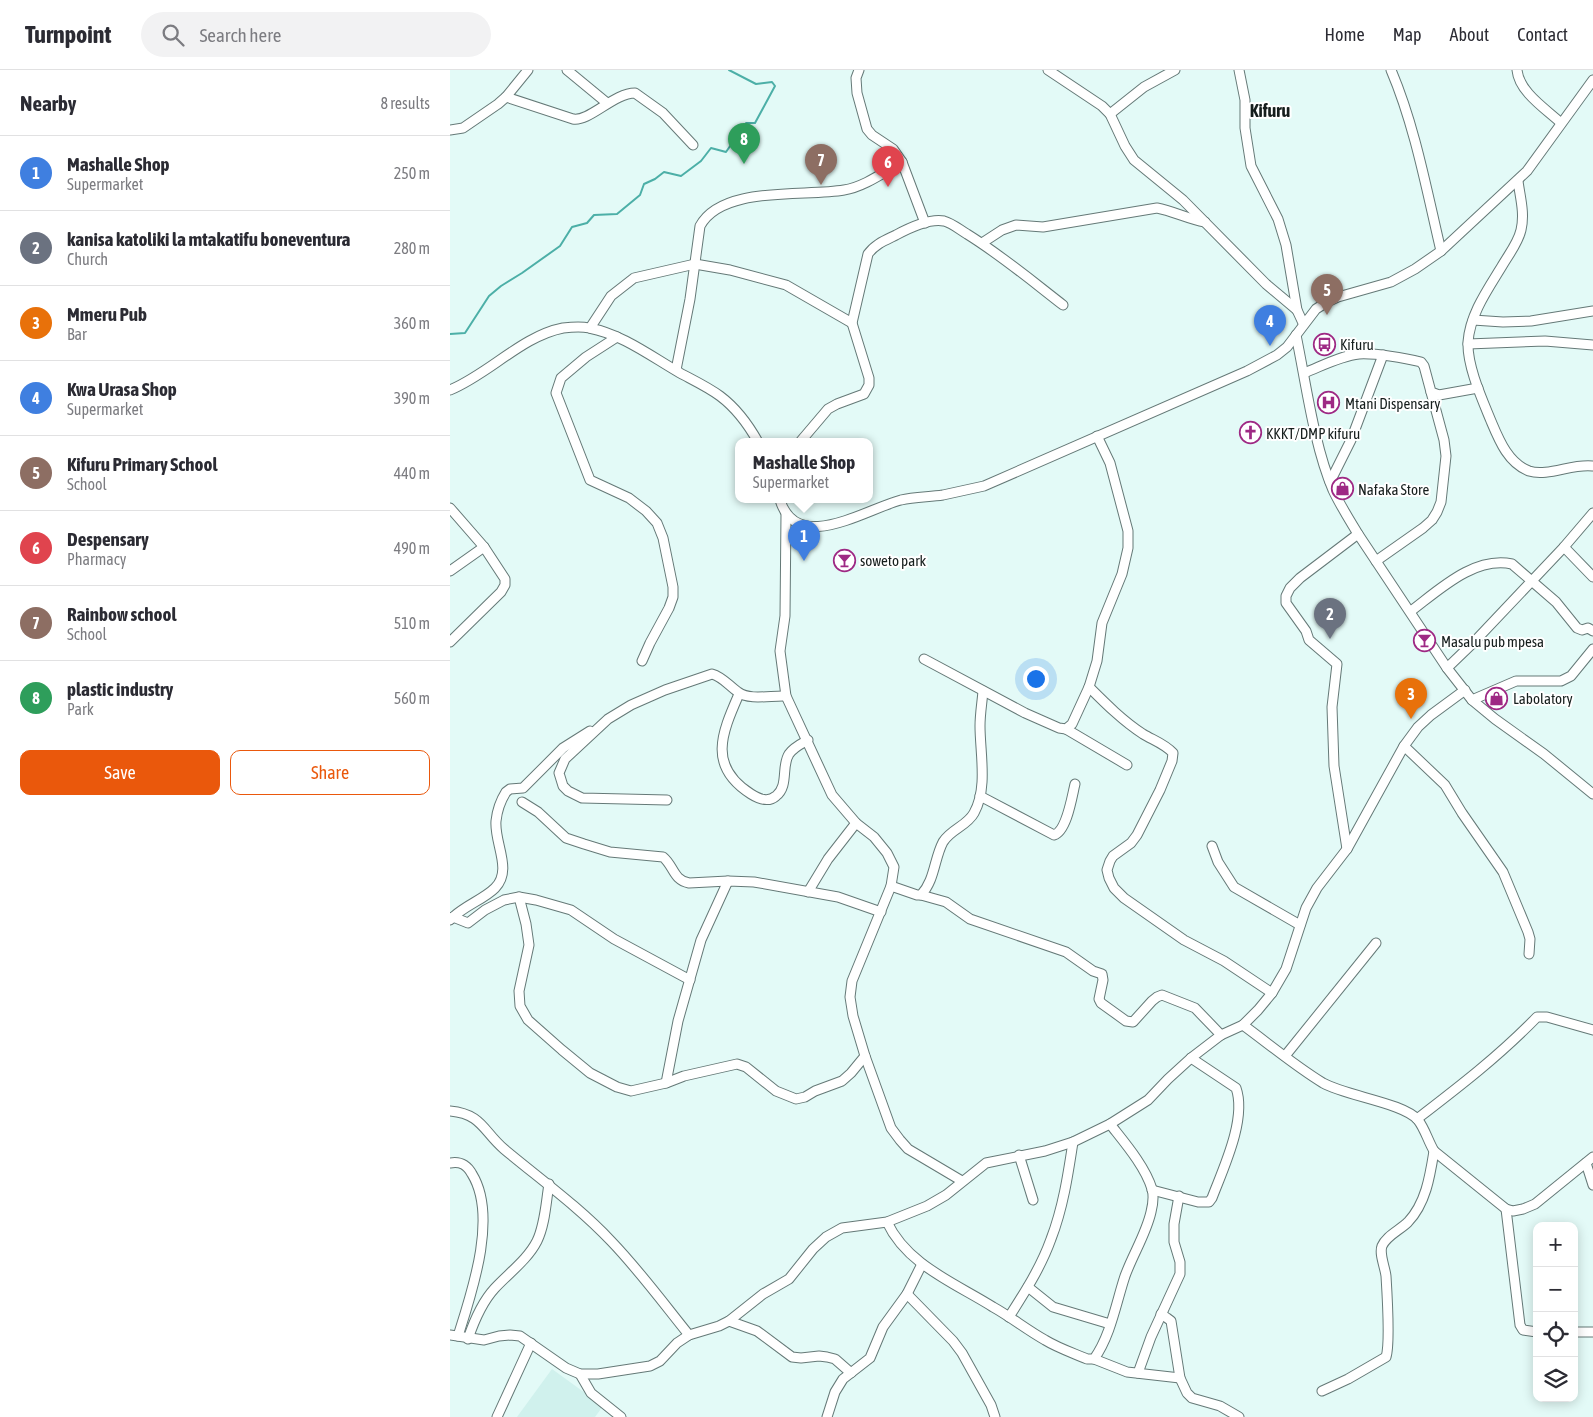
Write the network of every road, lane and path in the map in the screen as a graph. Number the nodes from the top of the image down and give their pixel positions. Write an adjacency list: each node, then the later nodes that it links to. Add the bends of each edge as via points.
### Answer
1 (528, 70): 10 (street)
2 (567, 70): 11 (street)
3 (859, 70): 16 (street, via 857,94 867,128 893,149)
4 (1048, 70): 12 (street)
5 (1175, 70): 12 (street, via 1144,87)
6 (1239, 70): 24 (street, via 1251,166 1278,220 1286,244)
7 (1391, 70): 21 (street, via 1422,167)
8 (1517, 70): 13 (street, via 1527,91)
9 (1593, 80): 13 (street)
10 (506, 96): 11 (street, via 577,120); 14 (street, via 463,128)
11 (607, 103): 15 (street, via 632,93 638,94)
12 (1110, 114): 18 (street, via 1134,160)
13 (1561, 123): 17 (street)
14 (450, 130)
15 (693, 145)
16 (902, 162): 19 (street); 22 (street, via 850,189 773,194 723,206 711,212 700,226)
17 (1518, 181): 21 (street); 26 (street, via 1523,216 1518,240)
18 (1205, 222): 20 (street, via 1157,208 1043,227 1016,225); 24 (street, via 1266,284)
19 (925, 223): 20 (street, via 943,221); 27 (street, via 904,231 868,254)
20 (982, 243): 23 (street)
21 (1441, 251): 28 (street, via 1390,282 1327,302)
22 (695, 264): 27 (street, via 786,285); 29 (street, via 634,278 611,296); 35 (street)
23 (1063, 305)
24 (1297, 310): 28 (street)
25 (1593, 311): 26 (street, via 1532,321)
26 (1472, 320): 32 (street)
27 (852, 323): 42 (street, via 869,385 864,394 828,409)
28 (1303, 323): 30 (street)
29 (590, 328): 31 (street); 38 (street, via 561,329 527,342)
30 (1296, 335): 36 (street); 40 (street, via 1277,355 1247,371)
31 (617, 337): 35 (street); 61 (street, via 561,378 556,393 590,480 629,498 646,510 657,523 663,538 673,597)
32 (1468, 344): 33 (street, via 1545,341); 37 (street)
33 (1593, 345)
34 (1383, 355): 36 (street, via 1360,354); 39 (street, via 1421,362); 44 (street, via 1351,440)
35 (676, 370): 41 (street, via 719,395 736,410)
36 (1304, 373): 44 (street)
37 (1478, 388): 39 (street, via 1439,395); 43 (street, via 1504,450 1525,469 1538,472)
38 (450, 390)
39 (1431, 392): 52 (street, via 1446,456 1438,512 1423,528)
40 (1097, 436): 48 (street, via 984,486 901,500 826,527 801,525); 63 (street, via 1110,463 1129,538 1122,574 1102,623 1097,661)
41 (756, 438)
42 (803, 438)
43 (1593, 466)
44 (1330, 482): 49 (street)
45 (781, 503): 48 (street)
46 (450, 508): 50 (street)
47 (1593, 513): 51 (street)
48 (786, 514): 67 (street, via 785,608 780,651)
49 (1358, 534): 52 (street); 81 (street, via 1300,578 1286,596 1286,602 1310,640 1337,664 1332,707 1334,766)
50 (484, 547): 53 (street); 58 (street, via 505,579 504,585 501,592)
51 (1564, 548): 54 (street); 55 (street)
52 (1376, 561): 56 (street)
53 (450, 571)
54 (1593, 577)
55 (1532, 581): 56 (street, via 1512,564 1495,562 1474,568 1453,580); 57 (street, via 1556,602 1577,628); 62 (street)
56 (1411, 611): 62 (street)
57 (1593, 631)
58 (450, 642)
59 (1593, 649): 68 (street, via 1571,676 1561,681 1516,681)
60 (924, 658): 65 (street)
61 (642, 661)
62 (1448, 668): 64 (street)
63 (1089, 687): 70 (street, via 1072,724); 93 (street, via 1143,734 1173,753 1160,790 1137,835 1113,856 1108,865 1114,888 1184,940 1224,961)
64 (1465, 690): 68 (street); 72 (street, via 1431,715)
65 (983, 691): 70 (street, via 1024,713); 76 (street)
66 (739, 694): 67 (street); 69 (street, via 712,674 631,705); 71 (street, via 726,723 722,754 730,777 751,794 762,799 774,798 782,786 787,758 794,748)
67 (786, 696): 71 (street)
68 (1472, 700): 75 (street)
69 (608, 719): 77 (street, via 565,759 559,773 563,786 582,798); 88 (street, via 563,748 523,788 506,792 496,822 503,861 499,882)
70 (1066, 729): 73 (street)
71 (808, 740): 79 (street, via 832,795)
72 (1404, 746): 81 (street); 91 (street, via 1445,785 1503,872 1528,932)
73 (1128, 765)
74 (1075, 784): 76 (street, via 1065,822 1054,835)
75 (1593, 794)
76 (980, 796): 85 (street, via 973,815 944,840 930,883)
77 (667, 800)
78 (522, 802): 82 (street, via 566,838 610,852 663,857 677,878 689,884)
79 (856, 823): 83 (street, via 887,853 894,867); 84 (street)
80 (1212, 846): 89 (street, via 1234,887)
81 (1347, 849): 89 (street, via 1317,888)
82 (728, 881): 84 (street, via 754,882); 92 (street, via 701,940)
83 (891, 886): 85 (street); 87 (street)
84 (808, 892): 87 (street, via 838,897)
85 (921, 894): 96 (street, via 946,902 970,919 1066,952 1102,974 1101,1003 1126,1021 1134,1022 1157,996 1162,995 1194,1008)
86 (519, 896): 88 (street, via 493,905 468,923); 92 (street, via 571,910 614,939); 100 (street, via 529,945 519,992 520,1006 528,1020 590,1072 616,1087 631,1091)
87 (881, 912): 97 (street, via 852,981 850,997)
88 (451, 918)
89 (1300, 925): 93 (street, via 1286,969)
90 (1376, 944): 98 (street)
91 (1529, 954)
92 (690, 980): 100 (street)
93 (1272, 993): 94 (street)
94 (1243, 1025): 96 (street); 98 (street)
95 (1593, 1030): 102 (street, via 1537,1017 1488,1064)
96 (1221, 1035): 99 (street)
97 (865, 1056): 100 (street, via 842,1081 796,1099 737,1064); 109 (street, via 888,1121 900,1140 908,1149)
98 (1285, 1056): 102 (street, via 1324,1084 1385,1103)
99 (1191, 1058): 103 (street, via 1148,1100); 113 (street, via 1236,1088 1238,1109 1236,1126 1212,1198 1205,1203)
100 (666, 1083)
101 (450, 1111): 110 (street, via 465,1114 483,1124 502,1147)
102 (1417, 1119): 105 (street)
103 (1110, 1124): 104 (street); 112 (street, via 1147,1176)
104 (1074, 1142): 106 (street); 118 (street, via 1062,1205 1051,1239)
105 (1434, 1151): 115 (street); 136 (street, via 1429,1181 1416,1212 1382,1246 1386,1275 1386,1357)
106 (1019, 1155): 109 (street, via 986,1163); 114 (street)
107 (1590, 1160): 111 (street); 115 (street, via 1535,1204 1513,1211)
108 (450, 1163): 128 (street, via 456,1162 468,1168 481,1193 483,1212 476,1272)
109 (962, 1181): 116 (street, via 927,1206)
110 (549, 1184): 127 (street, via 612,1241); 129 (street, via 536,1243 494,1289 474,1322)
111 (1593, 1185)
112 (1152, 1190): 113 (street); 123 (street, via 1151,1213)
113 (1179, 1196): 120 (street, via 1174,1242 1180,1274)
114 (1033, 1200)
115 (1506, 1209): 124 (street, via 1520,1325 1524,1330)
116 (887, 1222): 117 (street, via 904,1248); 122 (street, via 842,1228 826,1237 789,1279)
117 (922, 1264): 119 (street); 121 (street)
118 (1028, 1287): 121 (street); 123 (street, via 1053,1307)
119 (907, 1294): 132 (street, via 883,1327 870,1358); 140 (street, via 962,1352)
120 (1161, 1314): 133 (street); 135 (street, via 1170,1321)
121 (1009, 1317): 131 (street, via 1046,1341)
122 (729, 1321): 127 (street); 132 (street, via 757,1331 792,1357 835,1359)
123 (1110, 1324): 131 (street)
124 (1533, 1331)
125 (1578, 1332): 126 (street)
126 (1593, 1332)
127 (689, 1335): 134 (street, via 650,1366)
128 (454, 1336): 129 (street)
129 (468, 1339): 130 (street, via 484,1340 510,1334)
130 (531, 1343): 134 (street); 137 (street)
131 (1094, 1359): 133 (street)
132 (852, 1373): 139 (street, via 843,1379 835,1392)
133 (1138, 1373): 135 (street)
134 (580, 1374): 138 (street, via 591,1394)
135 (1180, 1378): 141 (street, via 1192,1398 1220,1406)
136 (1322, 1391)
137 (497, 1417)
138 (621, 1417)
139 (827, 1417)
140 (995, 1417)
141 (1239, 1417)

